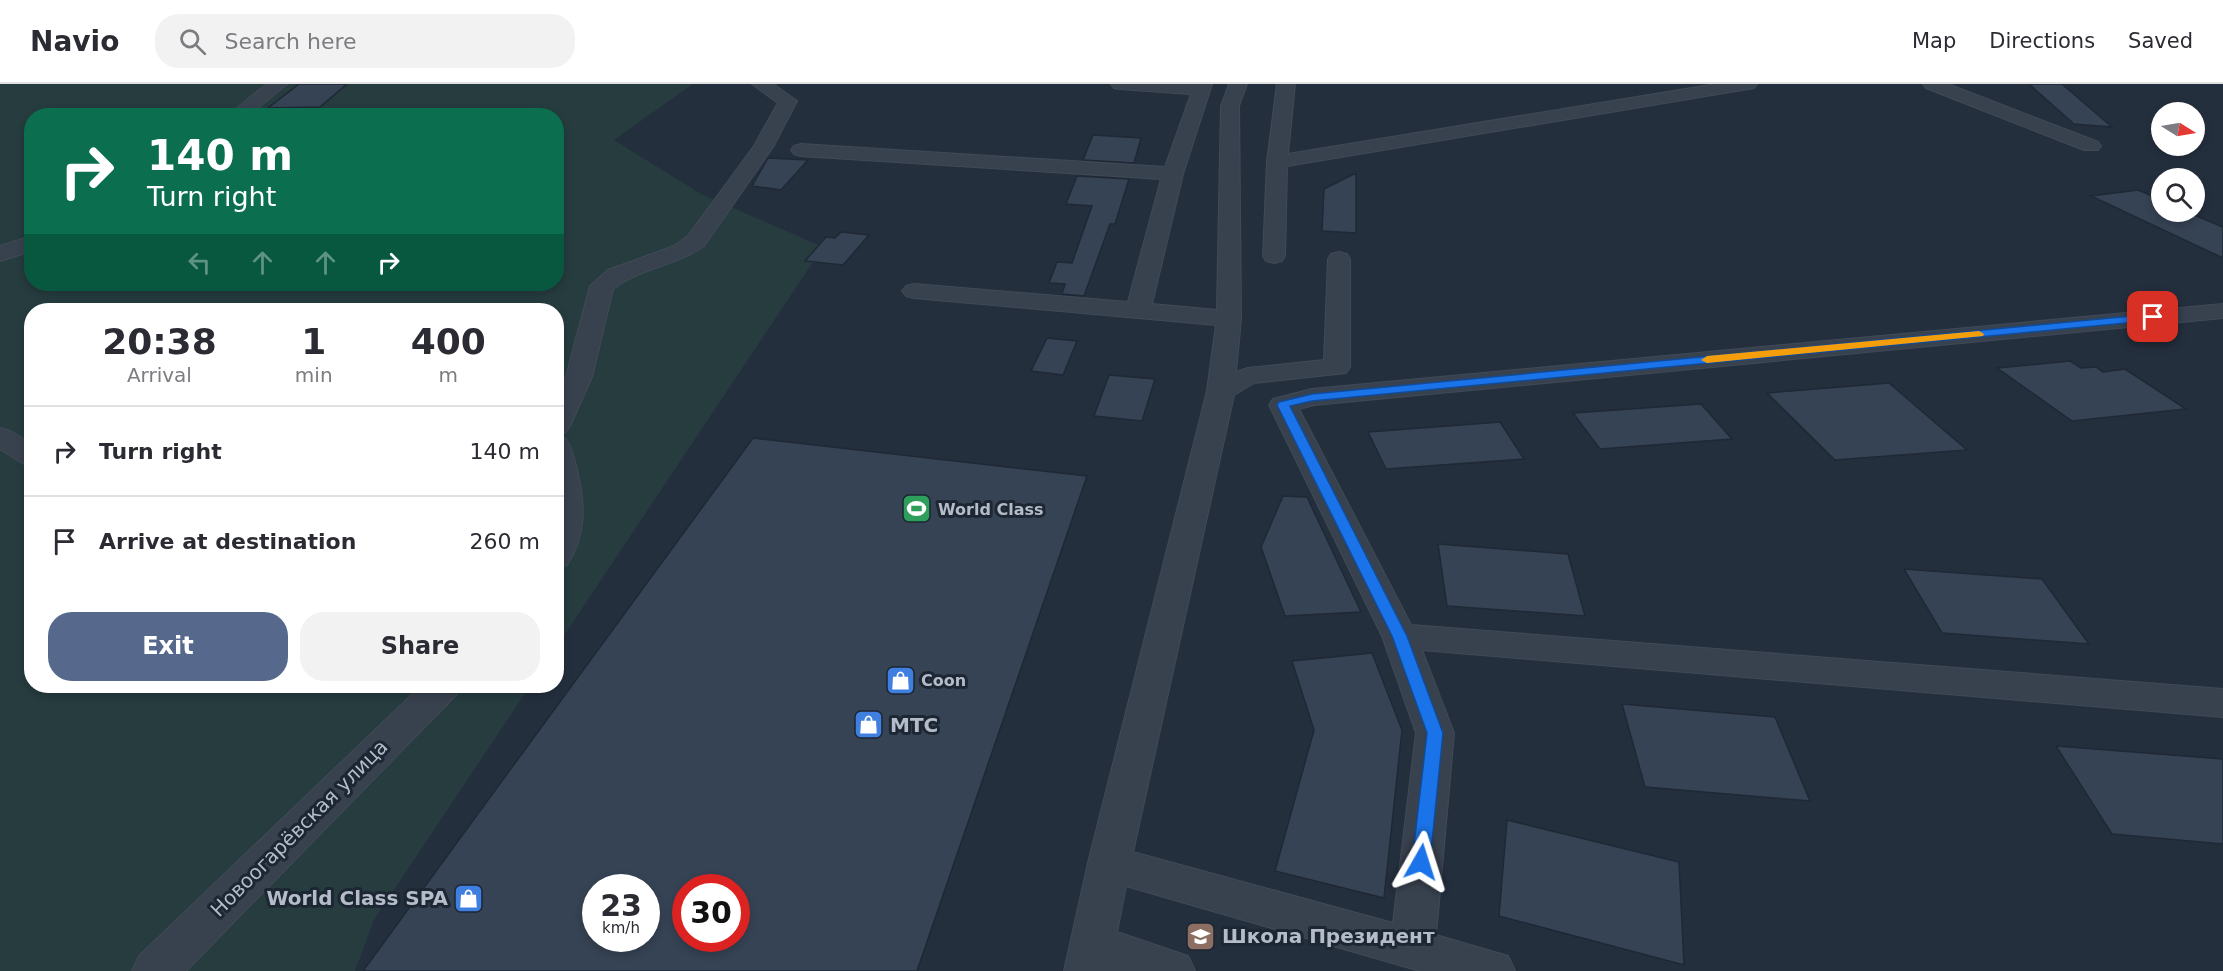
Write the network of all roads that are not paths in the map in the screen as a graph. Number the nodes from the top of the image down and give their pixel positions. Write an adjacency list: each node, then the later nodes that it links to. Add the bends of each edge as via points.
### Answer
1 (278, 84): 9 (street)
2 (761, 84): 23 (street, via 788,101 763,147 696,241 682,251 616,275 603,286 579,377)
3 (1120, 84): 8 (street)
4 (1238, 84): 21 (street, via 1230,106)
5 (1286, 84): 12 (street)
6 (1748, 84): 12 (street)
7 (1932, 84): 10 (street)
8 (1202, 87): 13 (street)
9 (247, 108)
10 (2091, 146)
11 (801, 150): 13 (street)
12 (1277, 162): 16 (street)
13 (1173, 174): 19 (street)
14 (24, 246): 15 (street)
15 (0, 254)
16 (1274, 256)
17 (1339, 259): 22 (street, via 1337,367 1248,376)
18 (914, 291): 19 (street)
19 (1138, 310): 21 (street)
20 (2223, 311): 28 (street, via 1312,397 1283,405)
21 (1229, 320): 22 (street)
22 (1221, 391): 31 (street)
23 (564, 409)
24 (0, 437): 25 (street)
25 (24, 452)
26 (564, 485): 27 (street, via 570,515)
27 (564, 542)
28 (1399, 636): 30 (street); 32 (street, via 1435,733)
29 (436, 693): 34 (street, Новоогарёвская улица)
30 (2223, 703)
31 (1109, 863): 32 (street); 33 (street)
32 (1412, 949): 36 (street)
33 (1089, 958): 35 (street)
34 (155, 971)
35 (1172, 971)
36 (1492, 971)

